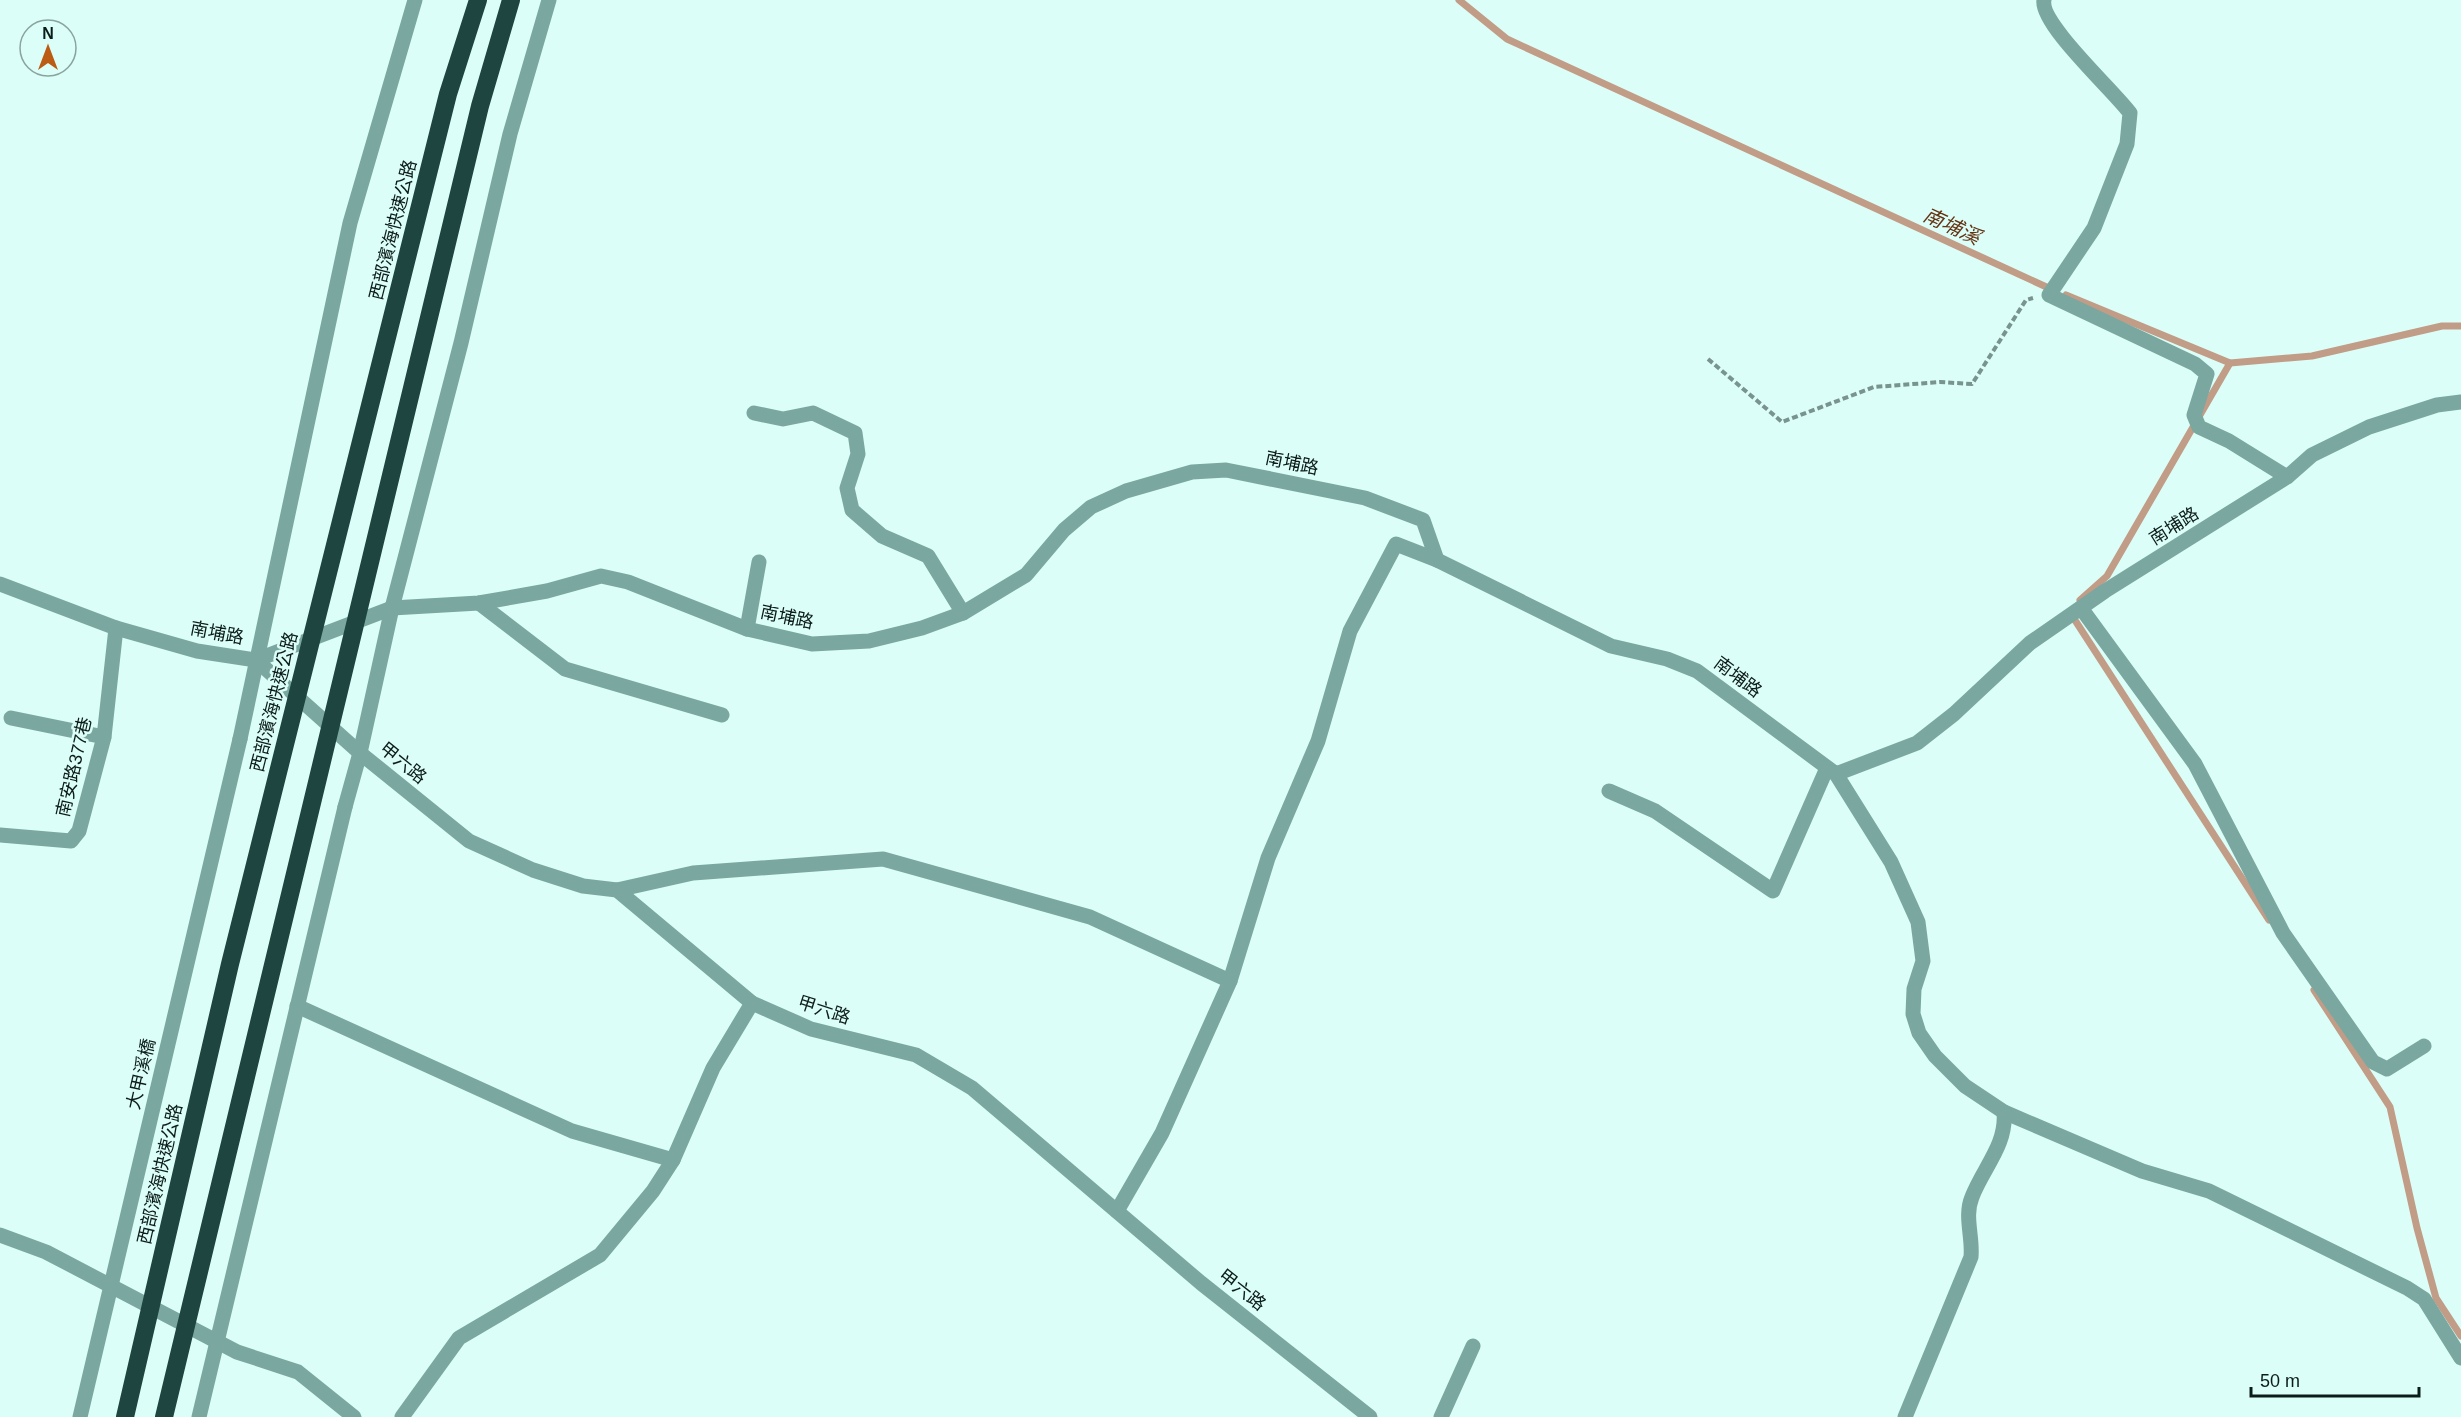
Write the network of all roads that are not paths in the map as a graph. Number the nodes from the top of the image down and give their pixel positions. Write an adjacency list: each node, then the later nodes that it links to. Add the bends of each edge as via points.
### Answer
1 (415, 0): 18 (street, 大甲溪橋, via 350,223)
2 (478, 0): 38 (highway, 西部濱海快速公路, bridge, via 448,94 274,787)
3 (511, 0): 39 (highway, bridge, via 480,106)
4 (549, 0): 13 (street, via 510,134)
5 (2044, 0): 8 (street, via 2055,30 2130,113 2127,144 2094,228 2049,295 2195,364 2207,374 2194,415 2199,427)
6 (2461, 402): 8 (street, 南埔路, via 2437,405 2369,427 2312,455)
7 (754, 413): 15 (street, via 783,419 813,413 855,433 858,454 847,488 852,510 882,536 928,556)
8 (2287, 477): 14 (street, 南埔路)
9 (1437, 560): 15 (street, 南埔路, via 1423,520 1365,498 1226,470 1192,472 1126,491 1091,507 1064,530 1026,576); 23 (street, 南埔路, via 1611,646 1667,659 1697,671); 27 (street, via 1396,544 1350,631 1318,741 1268,858)
10 (759, 562): 17 (street)
11 (0, 584): 16 (street, 南埔路)
12 (479, 603): 13 (street, 南埔路); 17 (street, 南埔路, via 601,576 628,582); 19 (street, via 565,669)
13 (392, 608): 18 (street, 南埔路); 22 (street)
14 (2081, 608): 23 (street, 南埔路, via 2030,643 1917,743); 30 (street, via 2195,764 2283,933 2373,1062 2387,1069)
15 (963, 613): 17 (street, 南埔路, via 869,641 812,644)
16 (116, 628): 18 (street, 南埔路, via 197,651); 21 (street, 南安路377巷)
17 (747, 629)
18 (256, 660): 22 (street, 甲六路); 37 (street, 大甲溪橋, bridge)
19 (722, 715)
20 (11, 718): 21 (street)
21 (104, 737): 25 (street, 南安路377巷, via 79,831 70,841)
22 (360, 753): 26 (street, 甲六路, via 469,841 533,870 584,886); 29 (street, bridge)
23 (1832, 771): 24 (street, via 1773,891 1655,811); 31 (street, via 1892,862 1918,922 1923,961 1914,989 1913,1014 1919,1033 1965,1086)
24 (1609, 791)
25 (0, 835)
26 (616, 890): 27 (street, via 693,873 883,859 1090,917); 28 (street, 甲六路)
27 (1230, 981): 33 (street, via 1162,1133)
28 (752, 1003): 32 (street, via 713,1068); 33 (street, 甲六路, via 811,1029 916,1055 972,1088)
29 (297, 1006): 32 (street, via 572,1131); 40 (street, bridge)
30 (2424, 1046)
31 (2004, 1112): 36 (street, via 2142,1171 2209,1191 2407,1288 2424,1299); 45 (street, via 2005,1127 1998,1149 1971,1199 1971,1257)
32 (673, 1160): 42 (street, via 653,1191 600,1255 459,1338)
33 (1117, 1210): 43 (street, 甲六路)
34 (0, 1235): 41 (street, via 46,1251 237,1352 298,1372)
35 (1473, 1346): 44 (street)
36 (2461, 1358)
37 (80, 1417)
38 (126, 1417)
39 (164, 1417)
40 (199, 1417)
41 (354, 1417)
42 (402, 1417)
43 (1370, 1417)
44 (1441, 1417)
45 (1905, 1417)

